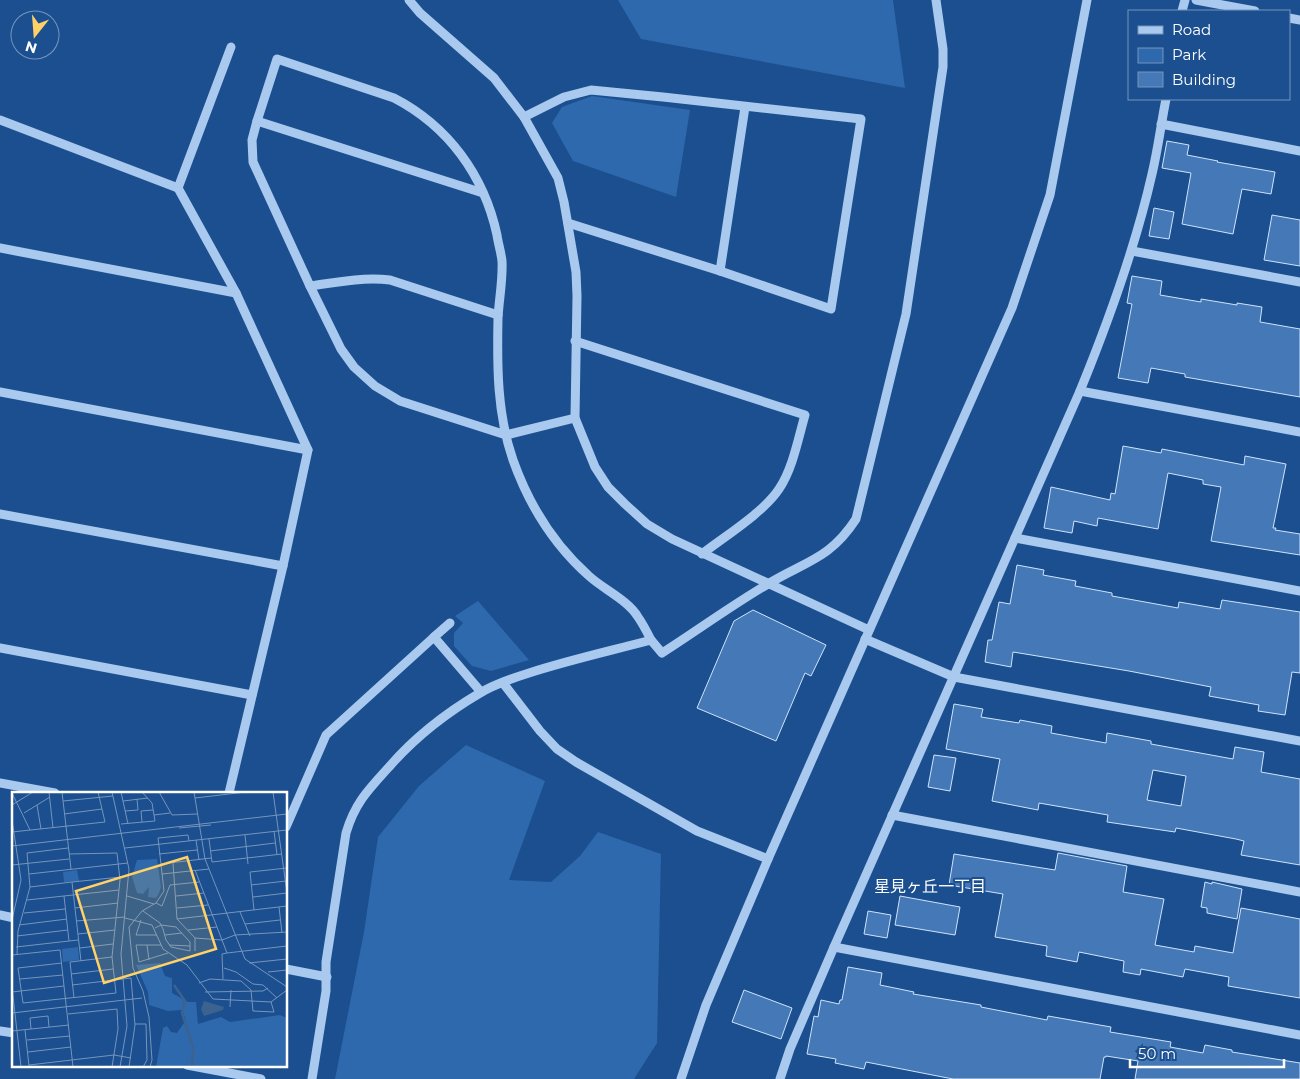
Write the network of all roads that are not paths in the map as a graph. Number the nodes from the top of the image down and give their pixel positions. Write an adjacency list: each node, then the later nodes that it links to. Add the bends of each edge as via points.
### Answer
1 (409, 0): 9 (street, via 494,78)
2 (936, 0): 35 (street, via 943,67 906,314 856,519 832,548)
3 (1087, 0): 38 (street, via 1050,195 1028,263 1012,308)
4 (1196, 0): 5 (street)
5 (1250, 10)
6 (230, 47): 14 (street)
7 (1166, 100): 12 (street)
8 (745, 107): 9 (street, via 592,90 564,97); 19 (street); 19 (street, via 862,119 832,309)
9 (524, 117): 16 (street, via 558,178)
10 (0, 120): 14 (street)
11 (256, 121): 15 (street); 15 (street, via 277,59 394,98 409,106 447,136 470,166); 21 (street, via 252,140 253,162)
12 (1161, 124): 13 (street); 18 (street)
13 (1300, 151)
14 (178, 188): 22 (street)
15 (483, 194): 23 (street, via 492,212 502,260)
16 (568, 223): 19 (street); 24 (street, via 576,272)
17 (0, 248): 22 (street)
18 (1132, 251): 20 (street); 25 (street)
19 (720, 271)
20 (1300, 282)
21 (310, 286): 23 (street, via 373,278 390,280); 29 (street, via 342,349 354,367 375,386 400,401)
22 (236, 293): 30 (street)
23 (498, 315): 29 (street, via 500,409)
24 (575, 341): 27 (street); 33 (street, via 805,415 780,488 769,501)
25 (1080, 391): 28 (street); 32 (street)
26 (0, 392): 30 (street)
27 (575, 418): 29 (street); 33 (street, via 595,467 608,486 647,524)
28 (1300, 432)
29 (506, 434): 41 (street, via 524,487 549,534 590,577 638,615)
30 (308, 450): 34 (street)
31 (0, 514): 34 (street)
32 (1015, 538): 36 (street); 43 (street)
33 (702, 554): 35 (street)
34 (283, 566): 46 (street)
35 (769, 583): 38 (street); 41 (street, via 662,653)
36 (1300, 591)
37 (450, 623): 39 (street)
38 (869, 630): 40 (street)
39 (434, 637): 45 (street); 52 (street, via 326,735)
40 (865, 639): 43 (street); 53 (street)
41 (651, 640): 44 (street, via 549,667)
42 (0, 648): 46 (street)
43 (954, 677): 47 (street); 51 (street)
44 (503, 683): 45 (street); 53 (street, via 540,731 557,749 576,762 697,831)
45 (481, 692): 57 (street, via 435,722 401,752 364,794 351,816 326,962)
46 (252, 695): 50 (street)
47 (1300, 741)
48 (0, 783): 49 (street)
49 (50, 792)
50 (229, 792)
51 (892, 815): 54 (street); 55 (street)
52 (288, 822)
53 (768, 859): 62 (street, via 706,1005)
54 (1300, 892)
55 (834, 947): 58 (street); 63 (street)
56 (288, 969): 57 (street)
57 (327, 977): 61 (street)
58 (1300, 1035)
59 (192, 1066): 60 (street)
60 (261, 1079)
61 (312, 1079)
62 (681, 1079)
63 (780, 1079)

